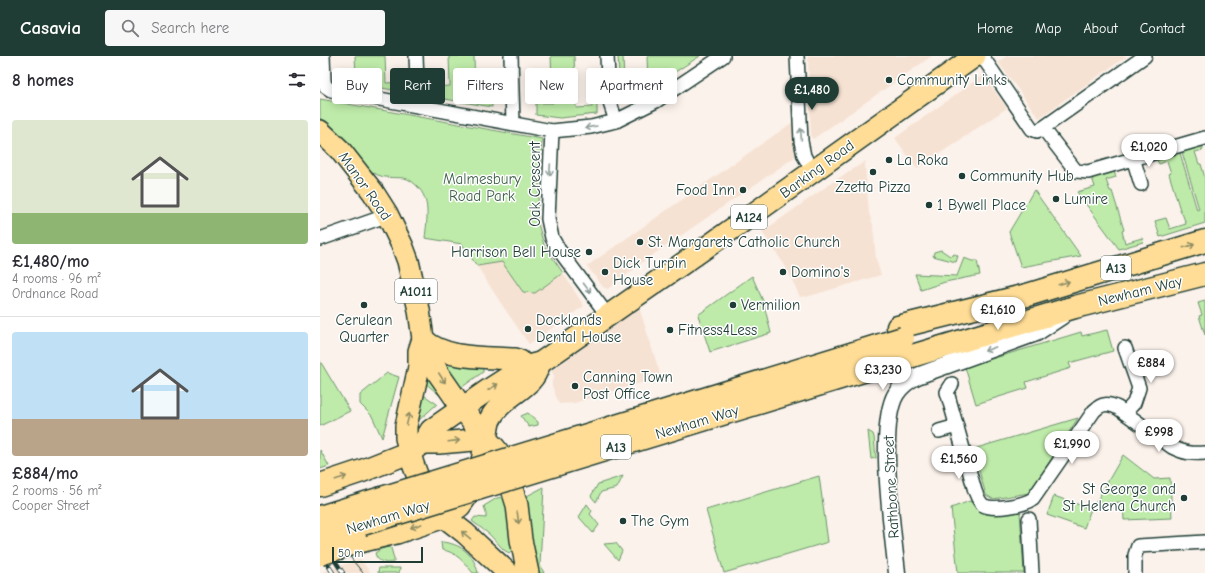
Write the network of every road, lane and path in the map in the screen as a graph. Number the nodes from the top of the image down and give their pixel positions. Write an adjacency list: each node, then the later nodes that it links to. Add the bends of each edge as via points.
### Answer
1 (323, 56): 10 (street, via 325,86 331,90)
2 (416, 56): 10 (street)
3 (511, 56): 12 (street)
4 (607, 56): 11 (street, via 609,100)
5 (723, 56): 11 (street, via 656,101)
6 (797, 56): 18 (street, one-way to 6, via 804,156 801,141)
7 (975, 56): 18 (main road, Barking Road / A124)
8 (982, 56): 13 (street, via 1032,129)
9 (1145, 56): 13 (street)
10 (418, 106): 12 (street)
11 (616, 121): 14 (street, one-way to 14, via 591,127)
12 (513, 123): 14 (street)
13 (1040, 130): 17 (street, via 1076,171 1088,172)
14 (552, 131): 25 (street, Oak Crescent, one-way to 25, via 548,218 552,238)
15 (320, 132): 27 (main road, Manor Road / A1011, via 340,150 387,214 402,245 416,292)
16 (1205, 138): 17 (street)
17 (1133, 158): 19 (street)
18 (813, 171): 25 (main road, Barking Road / A124)
19 (1141, 184)
20 (380, 218): 21 (street)
21 (320, 239)
22 (1205, 241): 26 (highway, Newham Way / A13, one-way to 22, via 1027,294)
23 (1205, 274): 24 (highway, Newham Way / A13)
24 (1075, 308): 26 (highway, Newham Way / A13); 30 (street, Newham Way, one-way to 30, via 1036,333)
25 (608, 316): 29 (main road, Barking Road / A124)
26 (905, 341): 40 (highway, Newham Way / A13); 41 (highway, Newham Way / A13, bridge); 44 (highway, Newham Way / A13); 45 (highway, Newham Way / A13, bridge)
27 (425, 342): 29 (main road, via 446,352 515,359); 32 (main road, Manor Road / A1011, one-way to 32, via 438,373); 37 (main road, Manor Road / A1011, one-way to 27, via 406,438 406,426 418,374 420,351)
28 (1126, 348): 33 (street, via 1139,388 1134,403)
29 (532, 365): 32 (main road, A124, one-way to 29, via 488,390); 36 (main road, Barking Road / A124, via 532,379 491,416)
30 (929, 371): 50 (street, Rathbone Street, via 906,383 896,395 889,415 887,465)
31 (949, 388): 34 (street)
32 (463, 409): 36 (main road, Manor Road / A1011); 37 (main road, A124, via 431,430)
33 (1125, 413): 34 (street, via 1111,405 1104,404 1098,407 1032,499 1020,504 993,508 982,504 975,491); 38 (street, via 1179,450 1191,454)
34 (957, 426): 35 (street)
35 (940, 431)
36 (486, 439): 37 (main road, one-way to 36); 42 (main road, Barking Road, via 482,461 471,490 460,506); 49 (main road, A1011, one-way to 49, via 502,457 517,505)
37 (417, 448): 39 (highway, one-way to 37); 42 (main road, A1011, via 426,498)
38 (1205, 453)
39 (320, 485)
40 (320, 504)
41 (320, 517)
42 (443, 517): 47 (highway, one-way to 47, bridge); 48 (main road, A1011, one-way to 42)
43 (1029, 520): 51 (street)
44 (320, 526)
45 (320, 537)
46 (1205, 542): 52 (street, via 1138,546)
47 (320, 554)
48 (508, 573)
49 (528, 573)
50 (897, 573)
51 (1032, 573)
52 (1135, 573)

